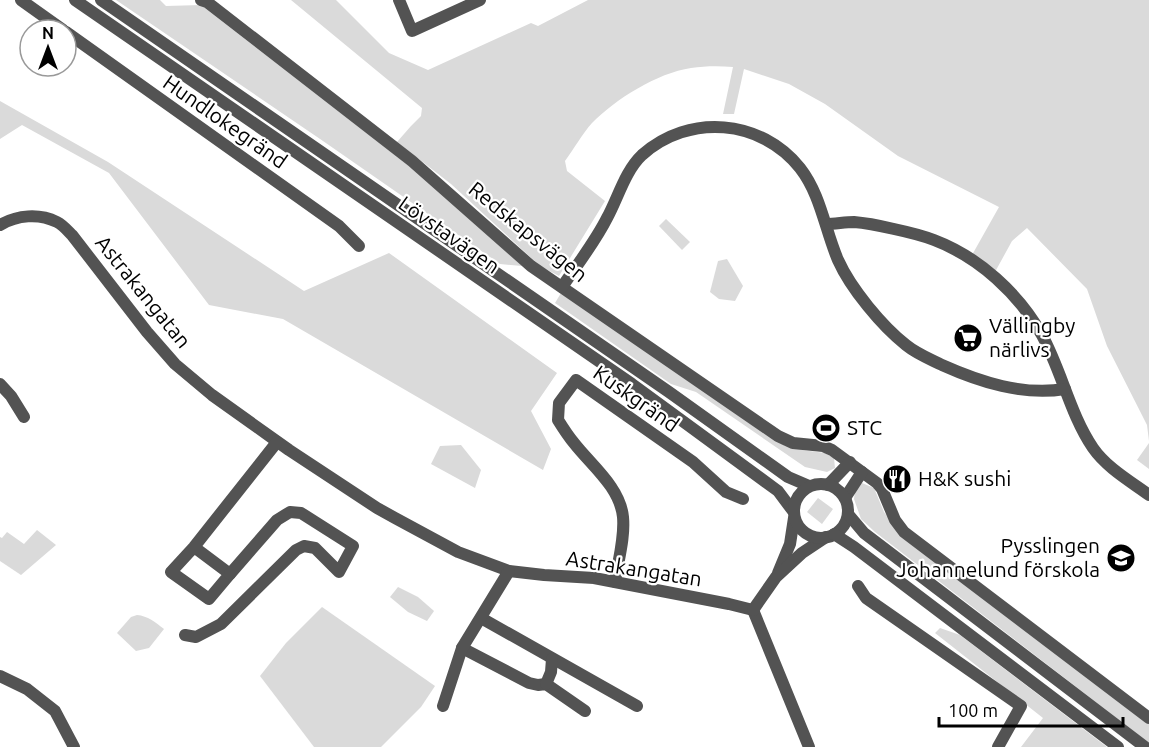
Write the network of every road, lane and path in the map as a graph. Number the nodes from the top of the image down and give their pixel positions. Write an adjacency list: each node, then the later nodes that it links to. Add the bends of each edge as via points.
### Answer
1 (21, 0): 7 (street, Hundlokegränd)
2 (75, 0): 24 (street, Lövstavägen, via 632,384 778,491)
3 (101, 0): 20 (street, Lövstavägen, via 788,477)
4 (201, 0): 12 (street, Redskapsvägen, via 412,161 531,266)
5 (399, 0): 6 (street, via 412,31)
6 (476, 1)
7 (46, 18)
8 (78, 41): 11 (street, Hundlokegränd, via 339,226)
9 (826, 224): 12 (street, via 809,181 788,155 773,144 726,126 691,129 675,134 642,155); 14 (street, via 878,225 935,240 962,254 1003,285 1024,309 1042,335); 14 (street, via 839,262 859,294 906,345 986,382 1030,390)
10 (0, 225): 16 (street, Astrakangatan, via 21,217 41,216 59,223 175,364)
11 (359, 246)
12 (562, 287): 17 (street, Redskapsvägen, via 778,436 823,446)
13 (0, 384): 15 (street)
14 (1065, 389): 21 (street, via 1094,448 1106,463)
15 (24, 417)
16 (278, 442): 27 (street); 28 (street, Astrakangatan, via 375,507 458,552)
17 (849, 462): 18 (street, Redskapsvägen); 19 (street)
18 (862, 472): 22 (street); 43 (street, Redskapsvägen, via 882,489 904,532)
19 (828, 485): 20 (street, Lövstavägen); 22 (street)
20 (809, 486): 24 (street, via 795,501)
21 (1149, 495)
22 (845, 498): 25 (street)
23 (743, 499): 31 (street, Kuskgränd, via 726,492 693,462 576,380 559,403 558,420 606,479 623,514)
24 (794, 514): 26 (street, Lövstavägen, via 808,535); 30 (street, via 790,544)
25 (848, 514): 26 (street, via 841,529); 48 (street, via 864,533)
26 (830, 536): 30 (street, via 802,553); 47 (street, Lövstavägen, via 863,554)
27 (194, 547): 29 (street); 29 (street, via 171,572 209,598)
28 (509, 571): 31 (street, Astrakangatan); 34 (street)
29 (230, 574): 35 (street, via 277,520 290,512 301,513 353,546 339,572 315,548 304,546 296,550 220,624 196,637)
30 (776, 577): 33 (street)
31 (615, 582): 33 (street, Astrakangatan)
32 (858, 586): 46 (street, via 866,598 1022,706)
33 (753, 610): 45 (street)
34 (481, 618): 36 (street); 37 (street)
35 (184, 635)
36 (462, 648): 39 (street, via 529,683); 40 (street)
37 (552, 659): 39 (street); 41 (street)
38 (0, 676): 44 (street, via 27,689 55,711)
39 (546, 684): 42 (street)
40 (443, 706)
41 (637, 706)
42 (585, 711)
43 (1149, 718)
44 (74, 747)
45 (810, 747)
46 (998, 747)
47 (1118, 747)
48 (1145, 747)

